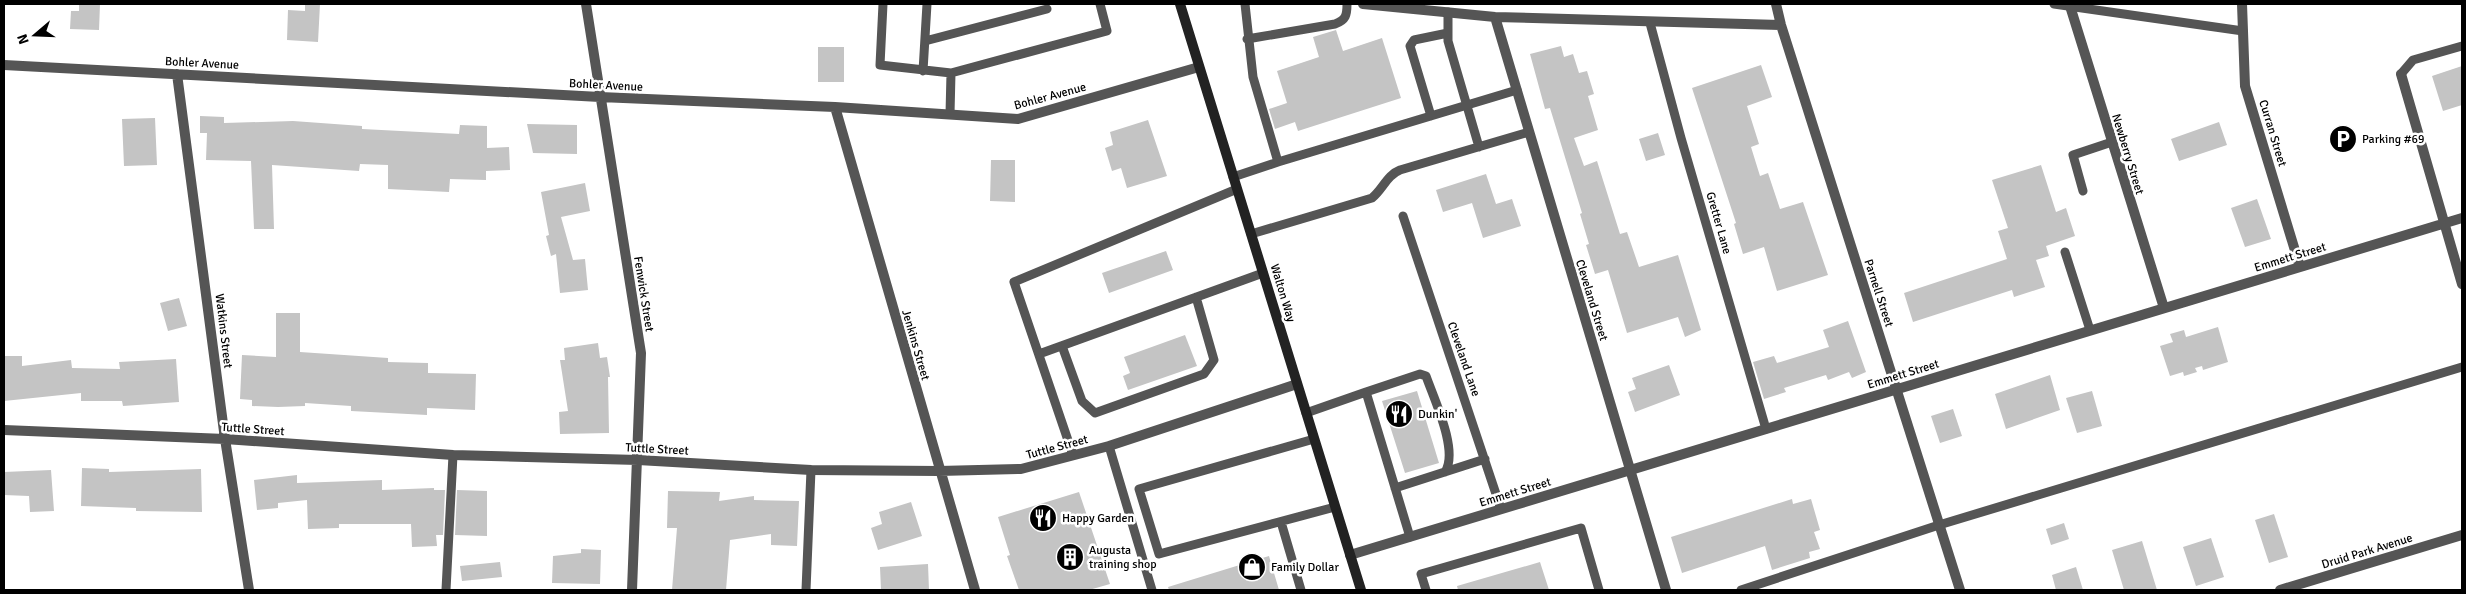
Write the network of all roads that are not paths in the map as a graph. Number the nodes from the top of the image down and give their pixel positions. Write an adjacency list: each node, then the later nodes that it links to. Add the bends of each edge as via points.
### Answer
1 (586, 4): 30 (street, Fenwick Street)
2 (884, 4): 25 (lane, via 880,65)
3 (926, 4): 21 (lane)
4 (1100, 4): 27 (lane, via 1107,30)
5 (1180, 4): 24 (main road, Walton Way)
6 (1245, 4): 20 (lane)
7 (1348, 4): 20 (lane, via 1343,21 1336,24)
8 (1363, 4): 14 (street)
9 (1776, 4): 17 (street, Parnell Street)
10 (2054, 4): 12 (lane)
11 (2242, 4): 18 (street, Curran Street)
12 (2070, 6): 18 (lane); 36 (street, Newberry Street)
13 (1047, 9): 21 (lane)
14 (1448, 12): 15 (street); 19 (lane)
15 (1495, 17): 16 (street); 29 (street, Cleveland Street)
16 (1650, 23): 17 (street); 60 (lane, Gretter Lane)
17 (1781, 25): 57 (street, Parnell Street)
18 (2243, 31): 47 (street, Curran Street, via 2245,86)
19 (1448, 33): 31 (lane); 34 (lane, via 1414,40 1410,46)
20 (1248, 39): 38 (lane, via 1252,77)
21 (925, 41): 25 (lane)
22 (2462, 46): 28 (lane, via 2413,60)
23 (4, 65): 26 (street, Bohler Avenue)
24 (1200, 67): 33 (street, Bohler Avenue, via 1018,119); 39 (main road, Walton Way)
25 (923, 71): 27 (lane)
26 (177, 74): 30 (street, Bohler Avenue); 62 (street, Watkins Street)
27 (951, 74): 33 (lane)
28 (2401, 74): 44 (street)
29 (1517, 90): 31 (lane); 35 (street, Cleveland Street)
30 (600, 97): 32 (street, Bohler Avenue); 68 (street, Fenwick Street, via 641,354)
31 (1467, 105): 34 (lane); 37 (lane)
32 (834, 106): 33 (street, Bohler Avenue); 71 (street, Jenkins Street)
33 (950, 114)
34 (1431, 116): 38 (lane)
35 (1529, 132): 37 (lane); 70 (street, Cleveland Street)
36 (2112, 142): 41 (lane, via 2073,155); 51 (street, Newberry Street)
37 (1479, 146): 45 (lane, via 1391,173 1372,198)
38 (1278, 162): 39 (lane)
39 (1233, 177): 40 (main road, Walton Way)
40 (1237, 189): 45 (main road, Walton Way); 54 (lane, via 1014,282)
41 (2084, 191)
42 (1403, 216): 67 (lane, Cleveland Lane)
43 (2462, 218): 44 (street, Emmett Street)
44 (2444, 223): 47 (street, Emmett Street); 49 (street)
45 (1251, 234): 48 (main road, Walton Way)
46 (2066, 252): 52 (lane)
47 (2300, 267): 51 (street, Emmett Street)
48 (1263, 273): 50 (lane); 56 (main road, Walton Way)
49 (2462, 284)
50 (1196, 298): 53 (lane); 53 (lane, via 1214,360 1204,374 1095,413 1082,401)
51 (2164, 308): 52 (street, Emmett Street)
52 (2090, 330): 57 (street, Emmett Street)
53 (1062, 346): 54 (lane)
54 (1039, 354): 66 (lane)
55 (2462, 368): 77 (lane)
56 (1297, 384): 59 (main road, Walton Way); 64 (street, Tuttle Street)
57 (1897, 389): 60 (street, Emmett Street); 77 (street, Parnell Street)
58 (1366, 392): 59 (lane); 72 (lane, via 1420,374 1426,376 1450,449 1449,466); 73 (lane)
59 (1306, 413): 63 (main road, Walton Way)
60 (1766, 429): 70 (street, Emmett Street)
61 (4, 430): 62 (street, Tuttle Street)
62 (225, 439): 65 (street, Tuttle Street); 81 (street, Watkins Street)
63 (1314, 439): 74 (main road, Walton Way); 76 (lane, via 1139,489 1159,554)
64 (1108, 446): 66 (street, Tuttle Street); 86 (lane)
65 (453, 455): 68 (street, Tuttle Street); 82 (lane)
66 (1073, 455): 71 (street, Tuttle Street, via 1021,469)
67 (1484, 459): 72 (lane); 75 (lane, Cleveland Lane)
68 (638, 460): 69 (street, Tuttle Street); 83 (street, Fenwick Street)
69 (811, 470): 71 (street, Tuttle Street); 84 (lane)
70 (1630, 470): 75 (street, Emmett Street); 91 (street, Cleveland Street)
71 (939, 471): 85 (street, Jenkins Street)
72 (1445, 472): 73 (lane)
73 (1395, 488): 79 (lane)
74 (1335, 507): 76 (lane); 80 (main road, Walton Way)
75 (1502, 509): 79 (street, Emmett Street)
76 (1281, 522): 87 (lane)
77 (1939, 525): 92 (lane); 93 (street, Parnell Street)
78 (2462, 535): 94 (street, Druid Park Avenue)
79 (1410, 537): 80 (street, Emmett Street)
80 (1350, 555): 88 (main road, Walton Way)
81 (249, 590)
82 (446, 590)
83 (632, 590)
84 (806, 590)
85 (975, 590)
86 (1152, 590)
87 (1301, 590)
88 (1361, 590)
89 (1426, 590): 90 (lane, via 1422,574 1581,528)
90 (1599, 590)
91 (1666, 590)
92 (1741, 590)
93 (1960, 590)
94 (2280, 590)

